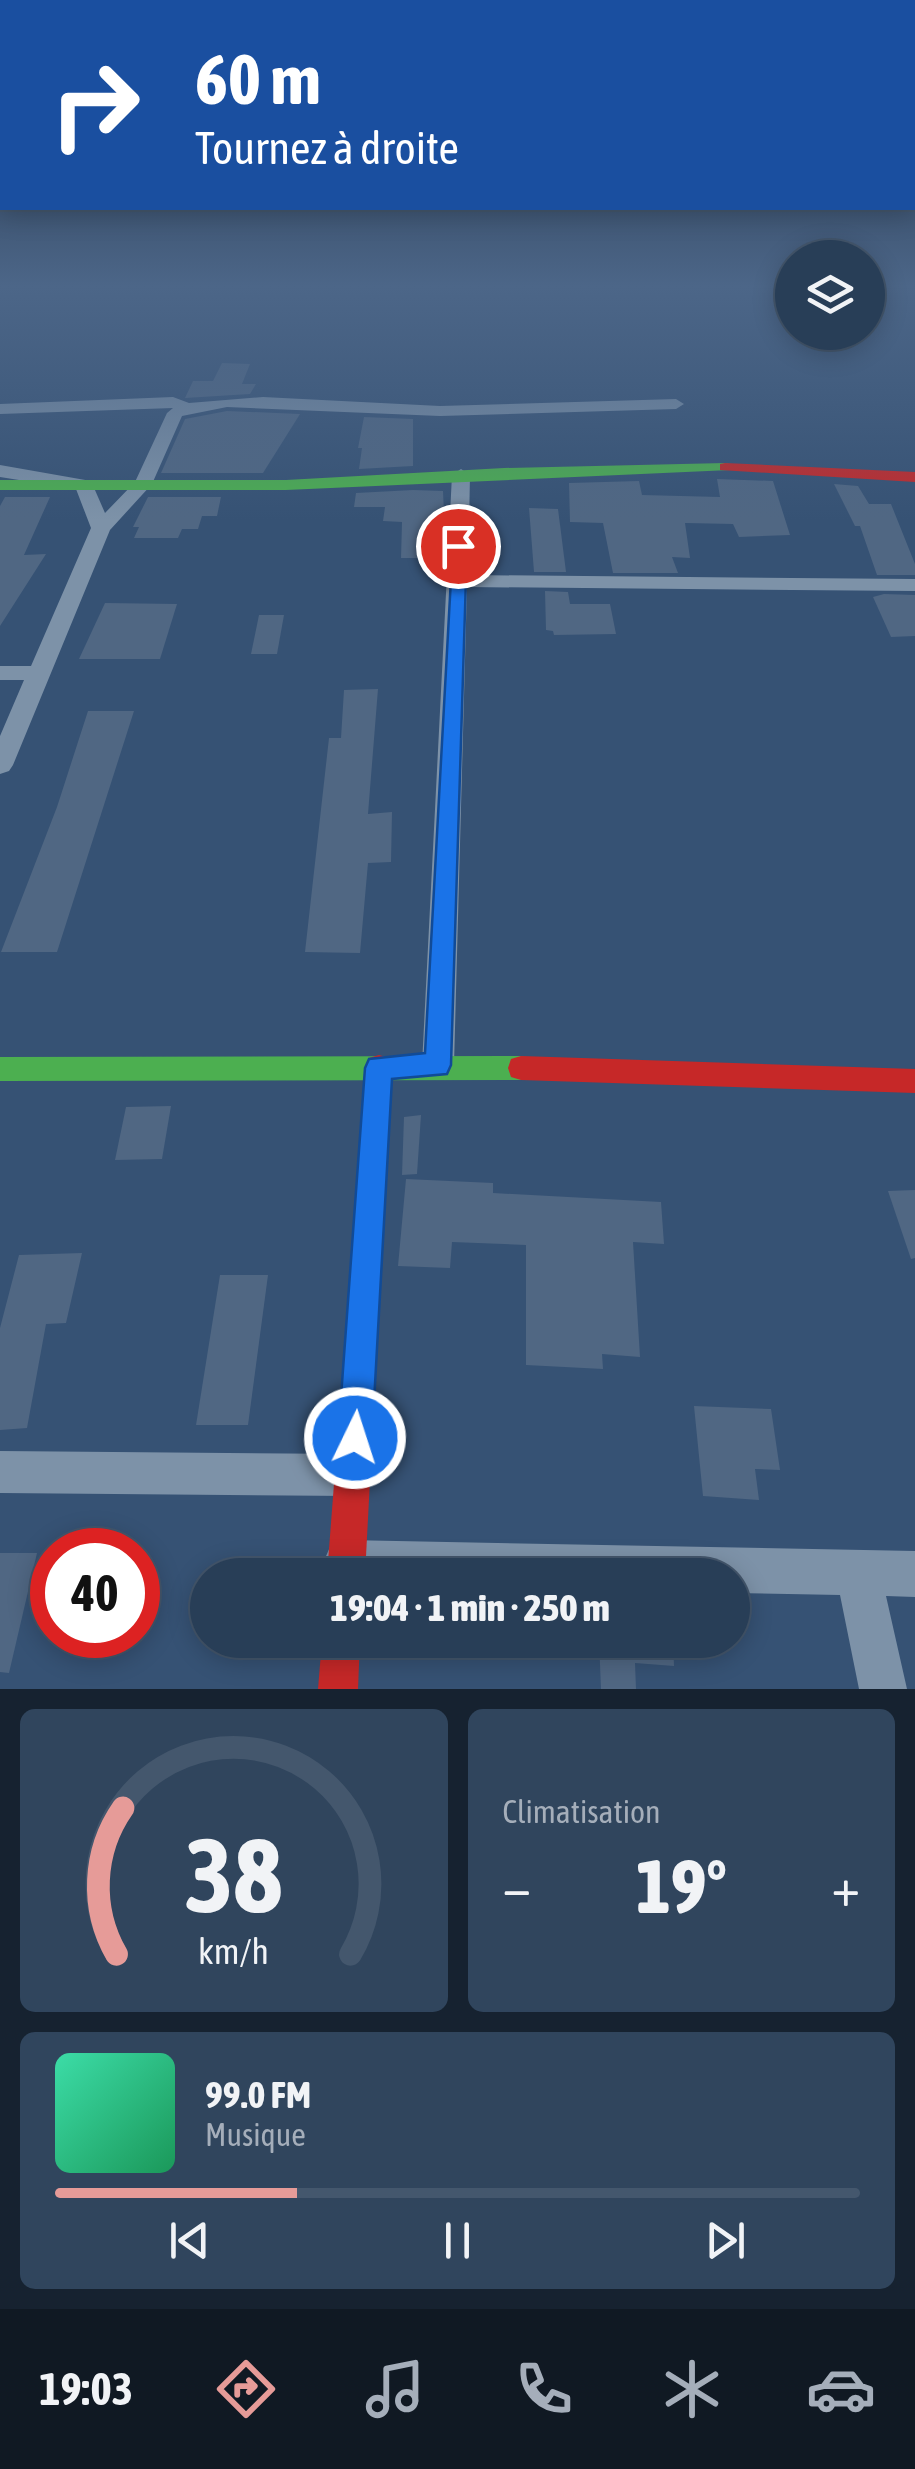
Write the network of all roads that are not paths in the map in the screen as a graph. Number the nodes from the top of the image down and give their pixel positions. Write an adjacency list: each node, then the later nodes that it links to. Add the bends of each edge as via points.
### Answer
1 (676, 404): 2 (street, via 438,412 272,403)
2 (185, 407): 3 (street, via 174,402); 7 (street, via 175,413)
3 (0, 408)
4 (0, 470): 8 (street)
5 (461, 476): 6 (street, via 741,466); 7 (street, via 286,486); 11 (street)
6 (915, 476)
7 (143, 484): 8 (street); 10 (street)
8 (84, 485): 9 (street); 10 (street)
9 (0, 486)
10 (101, 528): 13 (street)
11 (457, 581): 12 (street); 16 (street)
12 (915, 585)
13 (40, 672): 14 (street); 15 (street)
14 (0, 673)
15 (0, 766)
16 (438, 1065): 17 (street); 19 (street)
17 (379, 1068): 18 (street); 21 (street)
18 (0, 1069)
19 (915, 1082)
20 (0, 1472): 21 (street)
21 (352, 1475): 22 (street)
22 (347, 1558)
23 (750, 1572): 24 (street)
24 (858, 1573): 25 (street); 28 (street)
25 (915, 1574)
26 (340, 1658): 27 (street)
27 (338, 1689)
28 (883, 1689)

